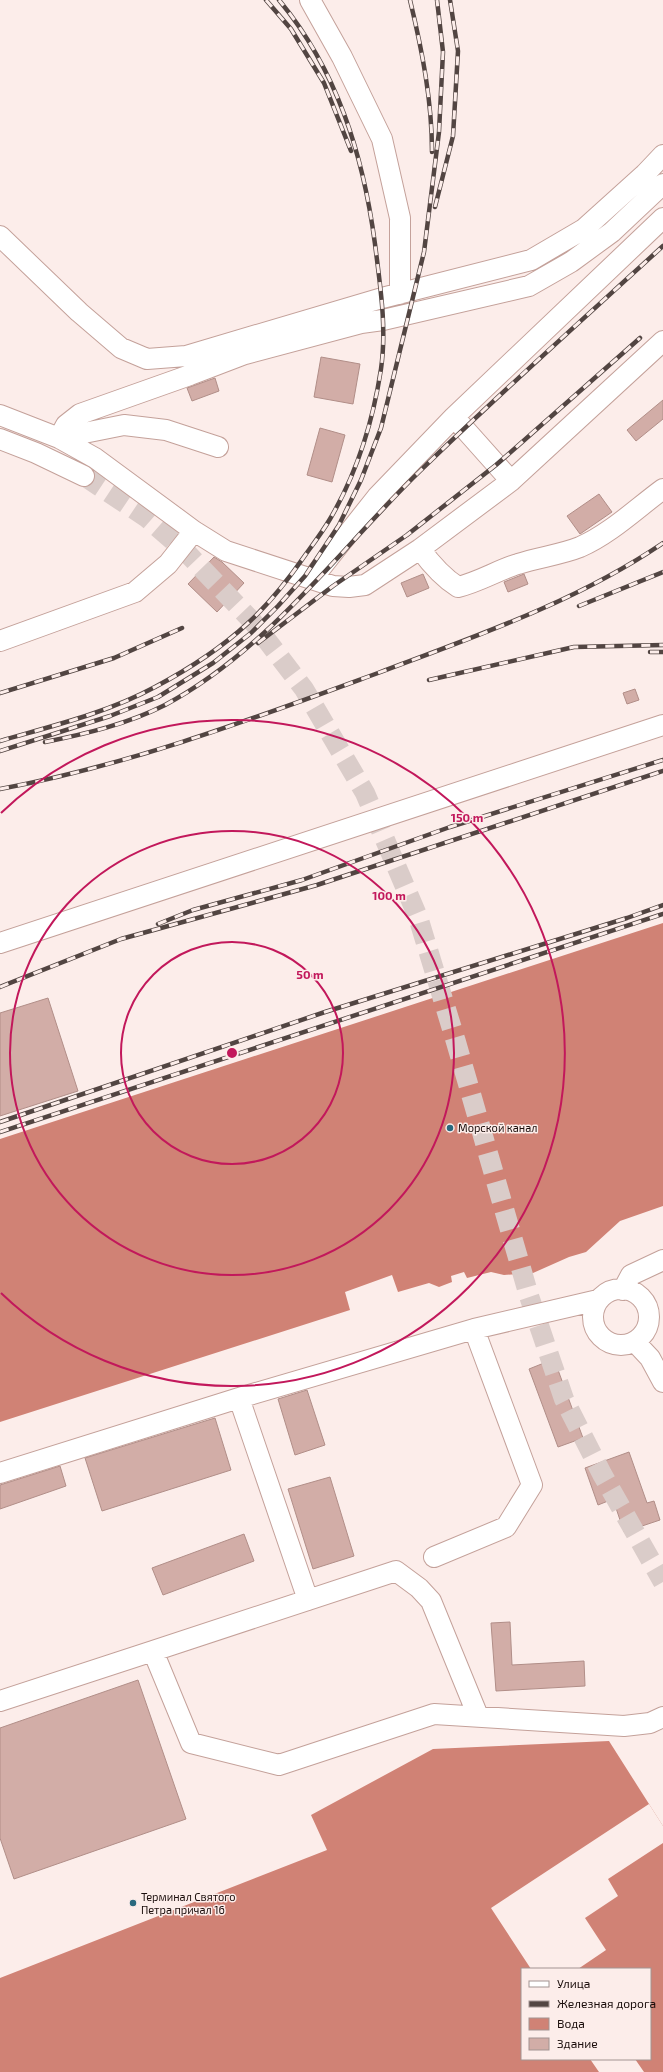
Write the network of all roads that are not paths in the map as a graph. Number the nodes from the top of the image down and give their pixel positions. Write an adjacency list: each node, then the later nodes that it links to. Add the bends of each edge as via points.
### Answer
1 (310, 0): 6 (street, via 342,57 382,138 400,218)
2 (663, 155): 6 (street, via 584,229 531,260)
3 (663, 184): 10 (street, via 612,232 572,262 529,286 362,323 244,354 80,414 66,424)
4 (663, 218): 9 (street)
5 (0, 236): 6 (street, via 79,312 122,348 147,359 186,356)
6 (400, 294)
7 (663, 341): 14 (street)
8 (0, 415): 10 (street)
9 (454, 416): 14 (street); 18 (street, via 377,497)
10 (59, 438): 12 (street, via 124,425 166,430); 16 (street, via 95,458)
11 (0, 439): 13 (street)
12 (218, 447)
13 (84, 476)
14 (511, 482): 17 (street)
15 (663, 489): 17 (street, via 581,546 561,554 518,564 458,587 432,565)
16 (194, 531): 18 (street, via 226,551); 19 (street, via 168,564 135,592)
17 (420, 549): 18 (street, via 365,584 349,588)
18 (312, 579)
19 (0, 641)
20 (663, 725): 21 (street)
21 (0, 943)
22 (663, 1260): 23 (street, via 631,1275)
23 (623, 1290): 24 (street, via 617,1289 606,1293); 26 (street, via 638,1294 649,1313 648,1324)
24 (598, 1300): 25 (street); 26 (street, via 592,1321 596,1331 604,1340 613,1344)
25 (474, 1329): 28 (street); 30 (street, via 532,1485 506,1527)
26 (635, 1342): 27 (street, via 650,1358)
27 (663, 1382)
28 (239, 1398): 29 (street); 31 (street)
29 (0, 1473)
30 (434, 1557)
31 (308, 1600): 32 (street); 34 (street, via 396,1571 432,1601)
32 (153, 1651): 33 (street); 34 (street, via 191,1744 279,1765 434,1714)
33 (0, 1702)
34 (478, 1716): 35 (street, via 624,1726 650,1724)
35 (663, 1717)

